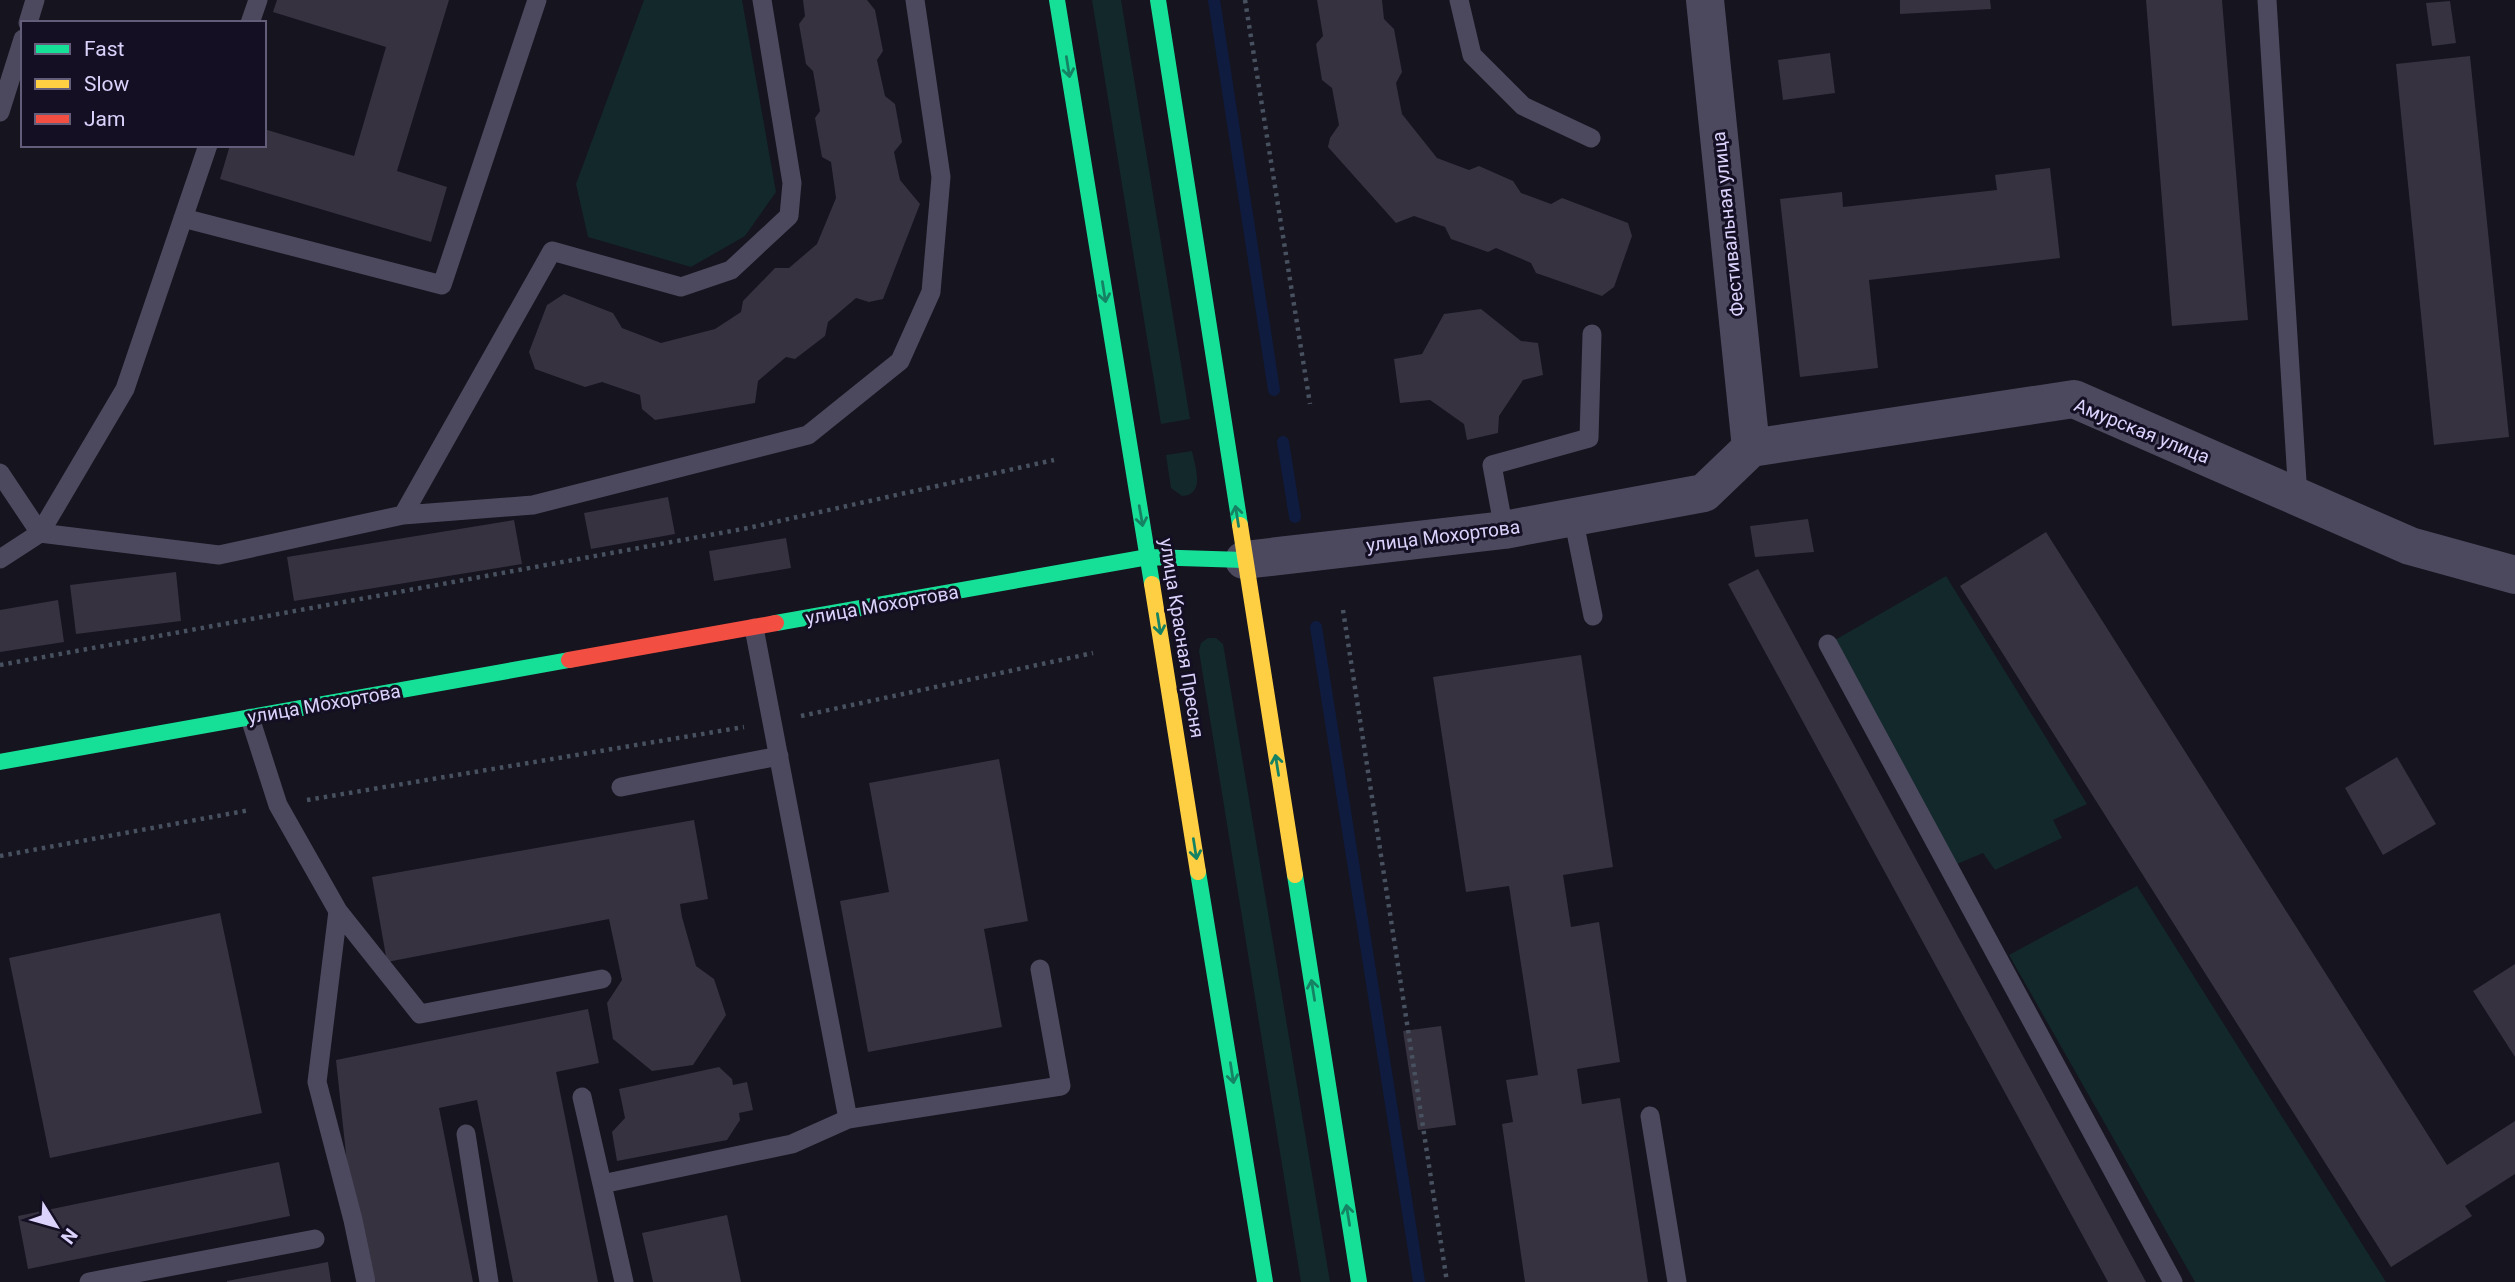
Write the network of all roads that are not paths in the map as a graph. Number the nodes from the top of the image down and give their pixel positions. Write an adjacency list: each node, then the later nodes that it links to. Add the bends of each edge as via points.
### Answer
1 (35, 0): 11 (lane)
2 (258, 0): 12 (lane)
3 (537, 0): 17 (lane, via 442,285)
4 (762, 0): 22 (lane, via 792,183 789,216 731,270 681,287 552,251)
5 (915, 0): 22 (lane, via 941,177 931,292 900,361 808,435 533,505)
6 (1057, 0): 26 (street, улица Красная Пресня, one-way to 26)
7 (1158, 0): 28 (street, one-way to 7)
8 (1459, 0): 15 (lane, via 1472,55 1523,106)
9 (1705, 0): 19 (street, Фестивальная улица)
10 (2267, 0): 21 (lane)
11 (29, 21)
12 (251, 21)
13 (21, 45): 14 (lane)
14 (0, 112)
15 (1591, 138)
16 (207, 147): 17 (lane)
17 (183, 218): 25 (lane, via 125,389)
18 (1592, 334): 24 (lane, via 1589,438 1492,465)
19 (1751, 448): 21 (street, Амурская улица, via 2074,399); 23 (street, улица Мохортова, via 1704,493)
20 (0, 473): 25 (lane)
21 (2298, 497): 29 (street, Амурская улица, via 2410,546)
22 (403, 515): 25 (lane, via 219,555)
23 (1573, 517): 24 (street, улица Мохортова); 30 (lane)
24 (1504, 530): 28 (street, улица Мохортова)
25 (40, 533): 27 (lane)
26 (1148, 557): 28 (street, улица Мохортова); 31 (street, улица Мохортова); 50 (street, улица Красная Пресня, one-way to 50)
27 (0, 559)
28 (1244, 560): 51 (street, one-way to 28)
29 (2515, 575)
30 (1594, 616)
31 (754, 628): 33 (street, улица Мохортова); 34 (lane)
32 (1828, 645): 53 (lane)
33 (250, 718): 35 (street, улица Мохортова); 37 (lane, via 278,805)
34 (779, 756): 36 (lane); 42 (lane)
35 (0, 762)
36 (621, 787)
37 (338, 911): 39 (lane, via 420,1014); 47 (lane, via 317,1082)
38 (1040, 969): 42 (lane, via 1061,1086)
39 (602, 979)
40 (582, 1097): 44 (lane)
41 (1650, 1116): 52 (lane)
42 (848, 1119): 44 (lane, via 792,1144)
43 (466, 1134): 48 (lane)
44 (602, 1184): 49 (lane)
45 (315, 1240): 46 (lane)
46 (89, 1282)
47 (366, 1282)
48 (489, 1282)
49 (624, 1282)
50 (1265, 1282)
51 (1359, 1282)
52 (1677, 1282)
53 (2173, 1282)

